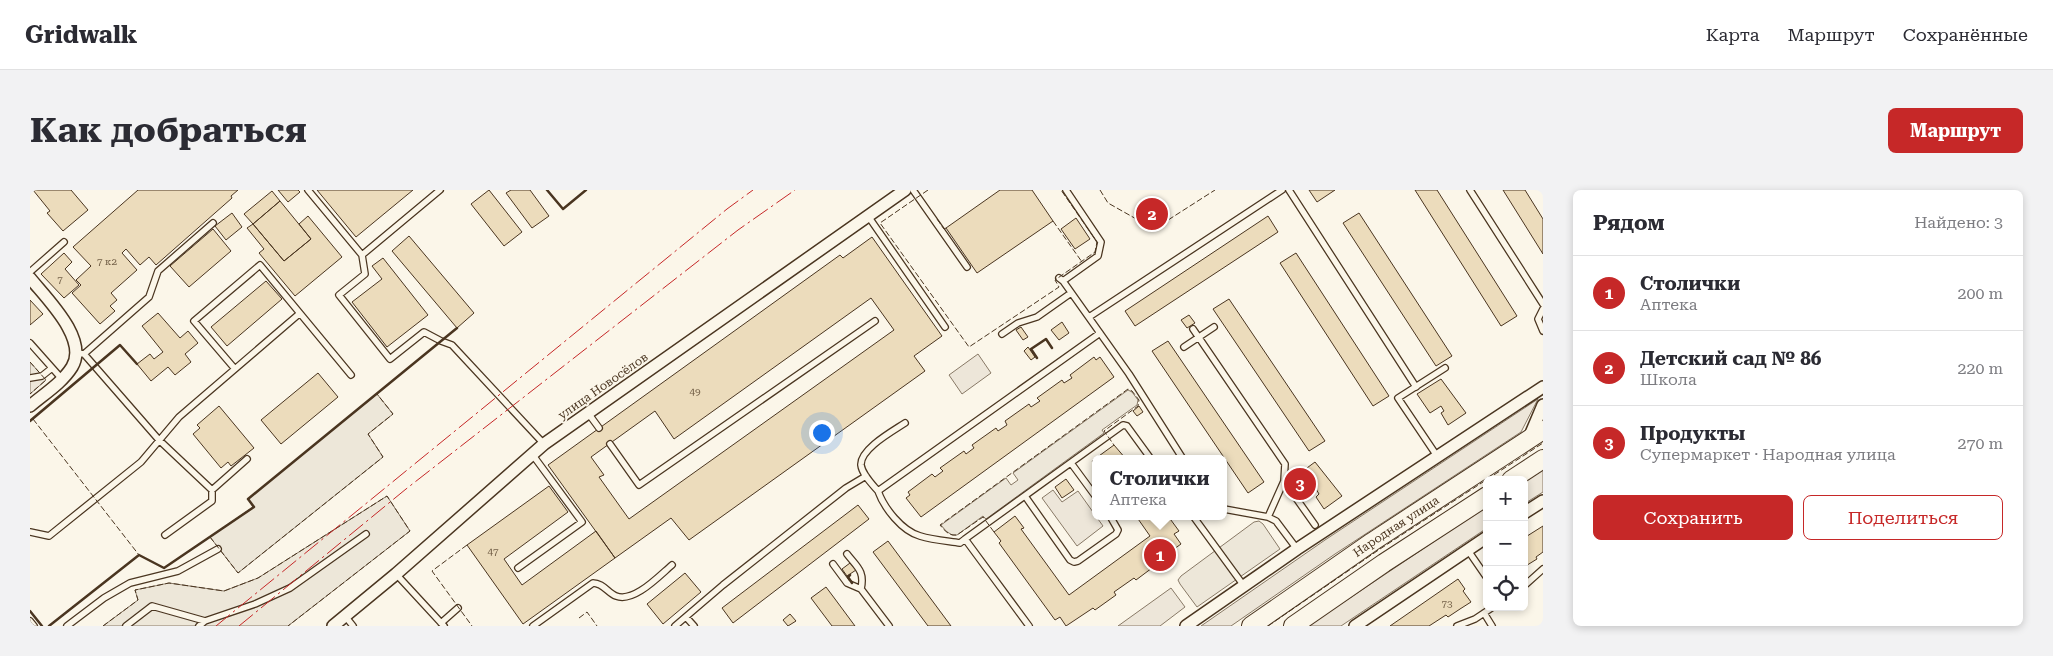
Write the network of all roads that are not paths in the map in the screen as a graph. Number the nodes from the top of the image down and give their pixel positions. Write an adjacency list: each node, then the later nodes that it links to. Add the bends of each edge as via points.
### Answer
1 (308, 190): 12 (lane)
2 (440, 190): 12 (lane)
3 (905, 190): 9 (street, улица Новосёлов)
4 (913, 190): 13 (lane)
5 (1066, 190): 16 (lane, via 1101,242 1098,256 1061,279)
6 (1282, 190): 20 (lane)
7 (1289, 190): 38 (lane)
8 (1470, 190): 17 (lane)
9 (868, 216): 22 (lane); 42 (street, улица Новосёлов)
10 (213, 223): 31 (lane, via 158,271 149,297)
11 (64, 242): 14 (lane)
12 (362, 255): 47 (lane, via 365,274 339,295 390,359 424,332 452,345)
13 (967, 267)
14 (30, 272)
15 (30, 278): 31 (street, via 68,326)
16 (1072, 293): 20 (lane); 27 (lane, via 1037,317 1018,323)
17 (1543, 304)
18 (1543, 308): 25 (lane, via 1538,319)
19 (299, 314): 34 (lane); 34 (lane, via 260,265 194,321); 35 (lane)
20 (1089, 317): 26 (lane)
21 (875, 320): 48 (lane, via 640,485)
22 (945, 327)
23 (1214, 327): 28 (lane)
24 (1193, 329): 28 (lane)
25 (1543, 331)
26 (1100, 333): 51 (lane); 60 (lane)
27 (1002, 334)
28 (1199, 337): 30 (lane); 58 (lane, via 1285,464)
29 (30, 343): 32 (lane)
30 (1184, 347)
31 (80, 354): 37 (street); 46 (lane)
32 (52, 368): 36 (lane, via 42,376); 37 (lane)
33 (1444, 368): 38 (lane)
34 (235, 369): 46 (lane, via 179,417)
35 (352, 375)
36 (30, 378)
37 (62, 379): 41 (street)
38 (1416, 386): 52 (lane, via 1398,398)
39 (1543, 387): 52 (street)
40 (1543, 405): 45 (street)
41 (30, 406)
42 (588, 413): 44 (lane); 47 (street, улица Новосёлов)
43 (905, 423): 56 (lane, via 868,449 862,457 861,466)
44 (599, 428)
45 (1536, 434): 109 (main road, Народная улица)
46 (159, 440): 59 (lane); 71 (lane, via 141,462 49,536)
47 (544, 444): 49 (street, улица Новосёлов)
48 (610, 444)
49 (532, 454): 82 (lane, via 582,522); 85 (street, улица Новосёлов)
50 (1148, 455): 55 (lane, via 1128,426 1123,425)
51 (1180, 455)
52 (1437, 456): 77 (street)
53 (247, 459): 59 (lane)
54 (1543, 459): 57 (main road)
55 (1071, 463): 61 (lane); 62 (lane)
56 (866, 476): 60 (lane); 93 (lane, via 846,488)
57 (1517, 476)
58 (1284, 481): 67 (lane); 70 (lane)
59 (212, 490): 73 (lane, via 212,501)
60 (878, 491): 74 (lane, via 880,498 908,530 920,536 960,543)
61 (1092, 492)
62 (1025, 496): 68 (lane, via 1074,562 1116,534 1118,530); 74 (lane)
63 (1483, 499): 110 (main road, Народная улица)
64 (1543, 501): 66 (street)
65 (1227, 510): 67 (lane)
66 (1528, 510)
67 (1268, 517): 77 (lane, via 1276,521)
68 (1113, 520)
69 (1196, 520): 87 (lane)
70 (1315, 525)
71 (30, 532)
72 (366, 534): 95 (lane, via 290,588)
73 (165, 536)
74 (965, 539): 107 (lane)
75 (1483, 540): 78 (street)
76 (218, 549): 98 (lane, via 178,571 130,583)
77 (1297, 549): 87 (street)
78 (1467, 550): 84 (lane); 111 (street)
79 (847, 554): 88 (lane, via 862,572)
80 (832, 564): 88 (lane, via 847,583)
81 (672, 565): 103 (lane, via 632,597 614,596 598,583 593,583)
82 (518, 568)
83 (1543, 569): 86 (lane)
84 (1483, 572)
85 (396, 574): 92 (street, улица Новосёлов); 96 (lane)
86 (1528, 582)
87 (1244, 586): 108 (street)
88 (861, 589): 106 (lane)
89 (458, 608): 96 (lane)
90 (1487, 611): 91 (lane)
91 (1484, 613): 112 (lane); 113 (lane)
92 (345, 616): 101 (street, улица Новосёлов); 102 (lane)
93 (686, 617): 104 (lane); 105 (lane)
94 (30, 621): 97 (lane)
95 (205, 621): 99 (lane, via 152,606); 100 (lane)
96 (443, 624)
97 (34, 626)
98 (67, 626)
99 (126, 626)
100 (199, 626)
101 (333, 626)
102 (353, 626)
103 (533, 626)
104 (675, 626)
105 (694, 626)
106 (889, 626)
107 (1029, 626)
108 (1186, 626)
109 (1251, 626)
110 (1293, 626)
111 (1355, 626)
112 (1457, 626)
113 (1492, 626)

